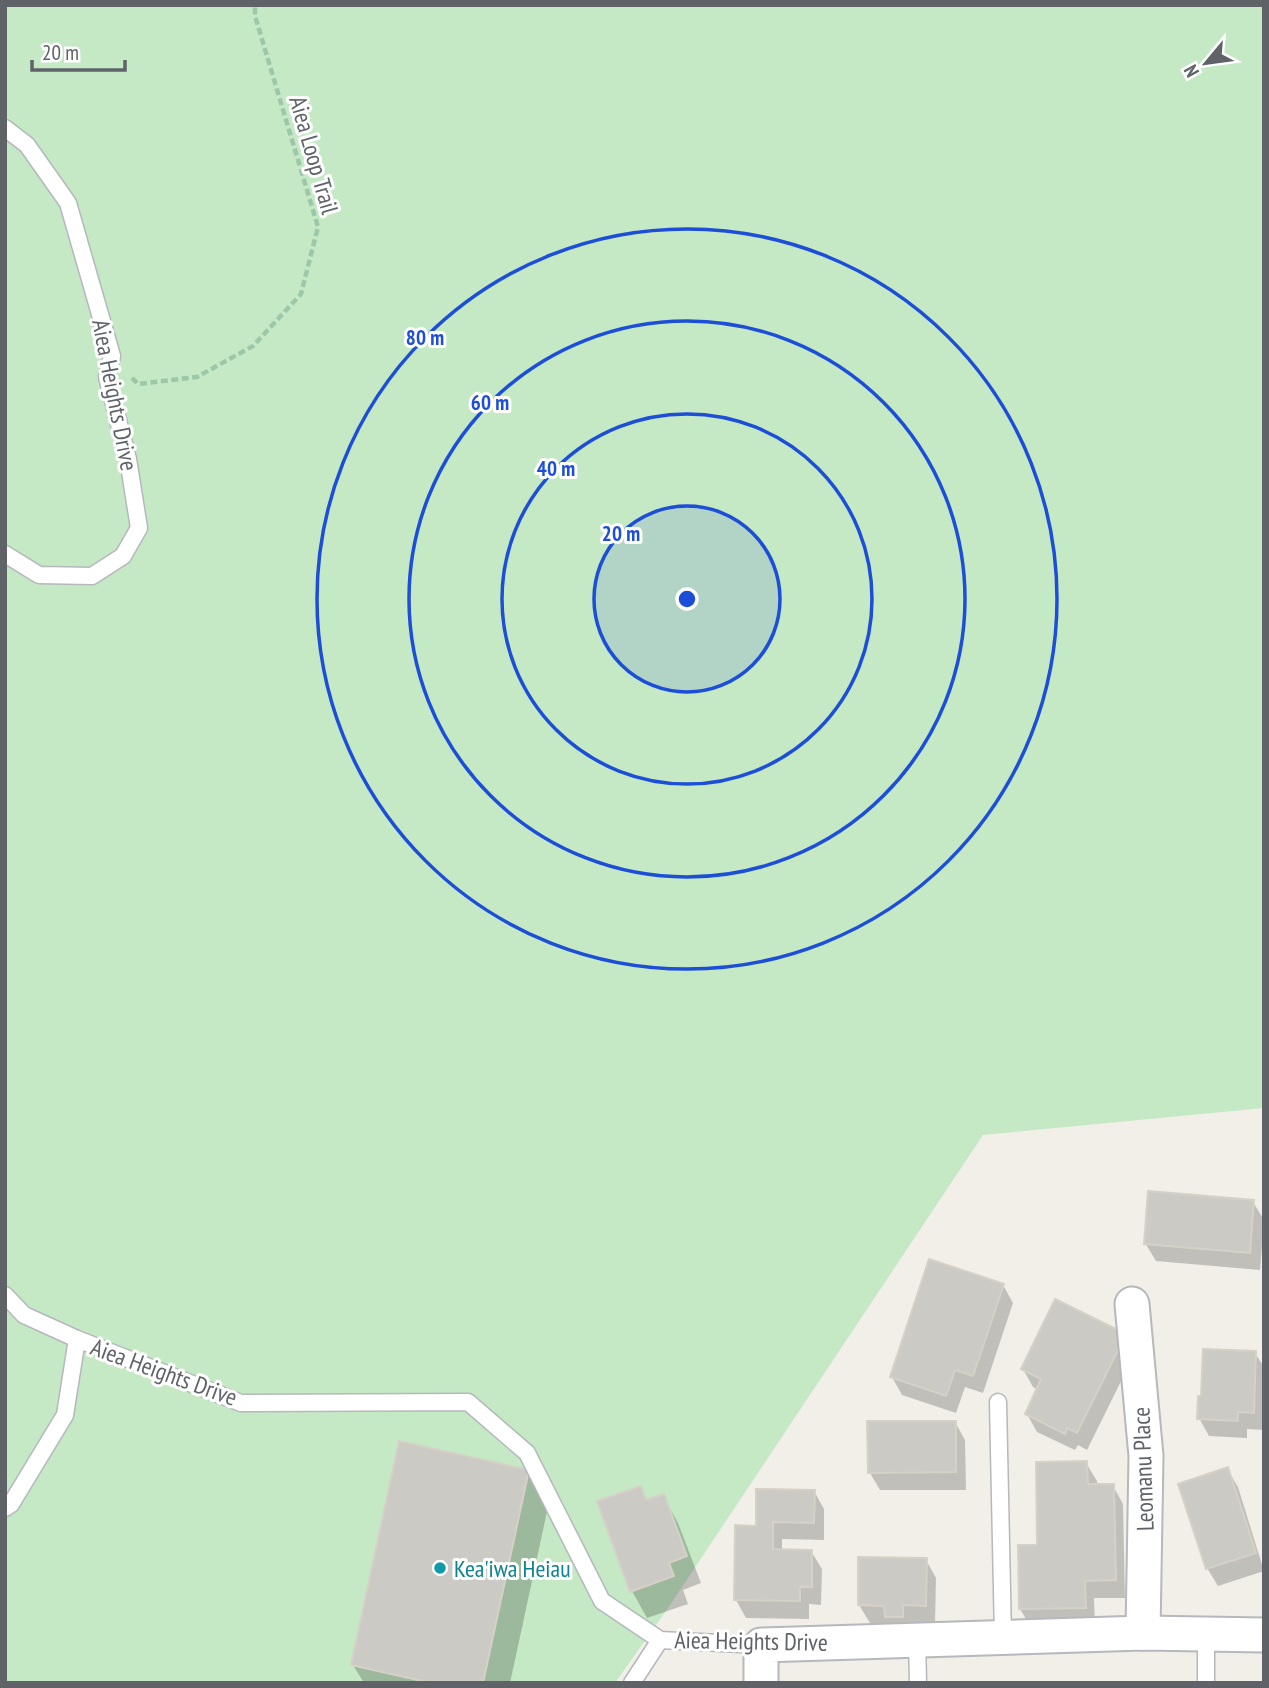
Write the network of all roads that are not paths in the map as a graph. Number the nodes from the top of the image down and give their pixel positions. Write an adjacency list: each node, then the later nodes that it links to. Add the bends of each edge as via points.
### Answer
1 (5, 128): 2 (lane, Aiea Heights Drive, via 27,145 68,203 113,356 107,377 128,459 139,528 123,556 92,576 39,575)
2 (5, 554)
3 (5, 1295): 5 (lane, Aiea Heights Drive, via 24,1315)
4 (1132, 1304): 8 (street, Leomanu Place, via 1146,1456)
5 (77, 1339): 7 (lane, Aiea Heights Drive, via 65,1415); 12 (lane, Aiea Heights Drive, via 241,1403 468,1402 527,1453 602,1601)
6 (998, 1402): 11 (lane)
7 (5, 1508)
8 (1143, 1633): 9 (street, Aiea Heights Drive); 11 (street, Aiea Heights Drive)
9 (1206, 1634): 10 (street, Aiea Heights Drive); 18 (lane)
10 (1264, 1635)
11 (1003, 1637): 13 (street, Aiea Heights Drive)
12 (660, 1640): 14 (lane, Aiea Heights Drive); 15 (lane)
13 (918, 1640): 14 (street, Aiea Heights Drive); 17 (lane)
14 (761, 1645): 16 (street)
15 (632, 1683)
16 (761, 1683)
17 (918, 1683)
18 (1206, 1683)

